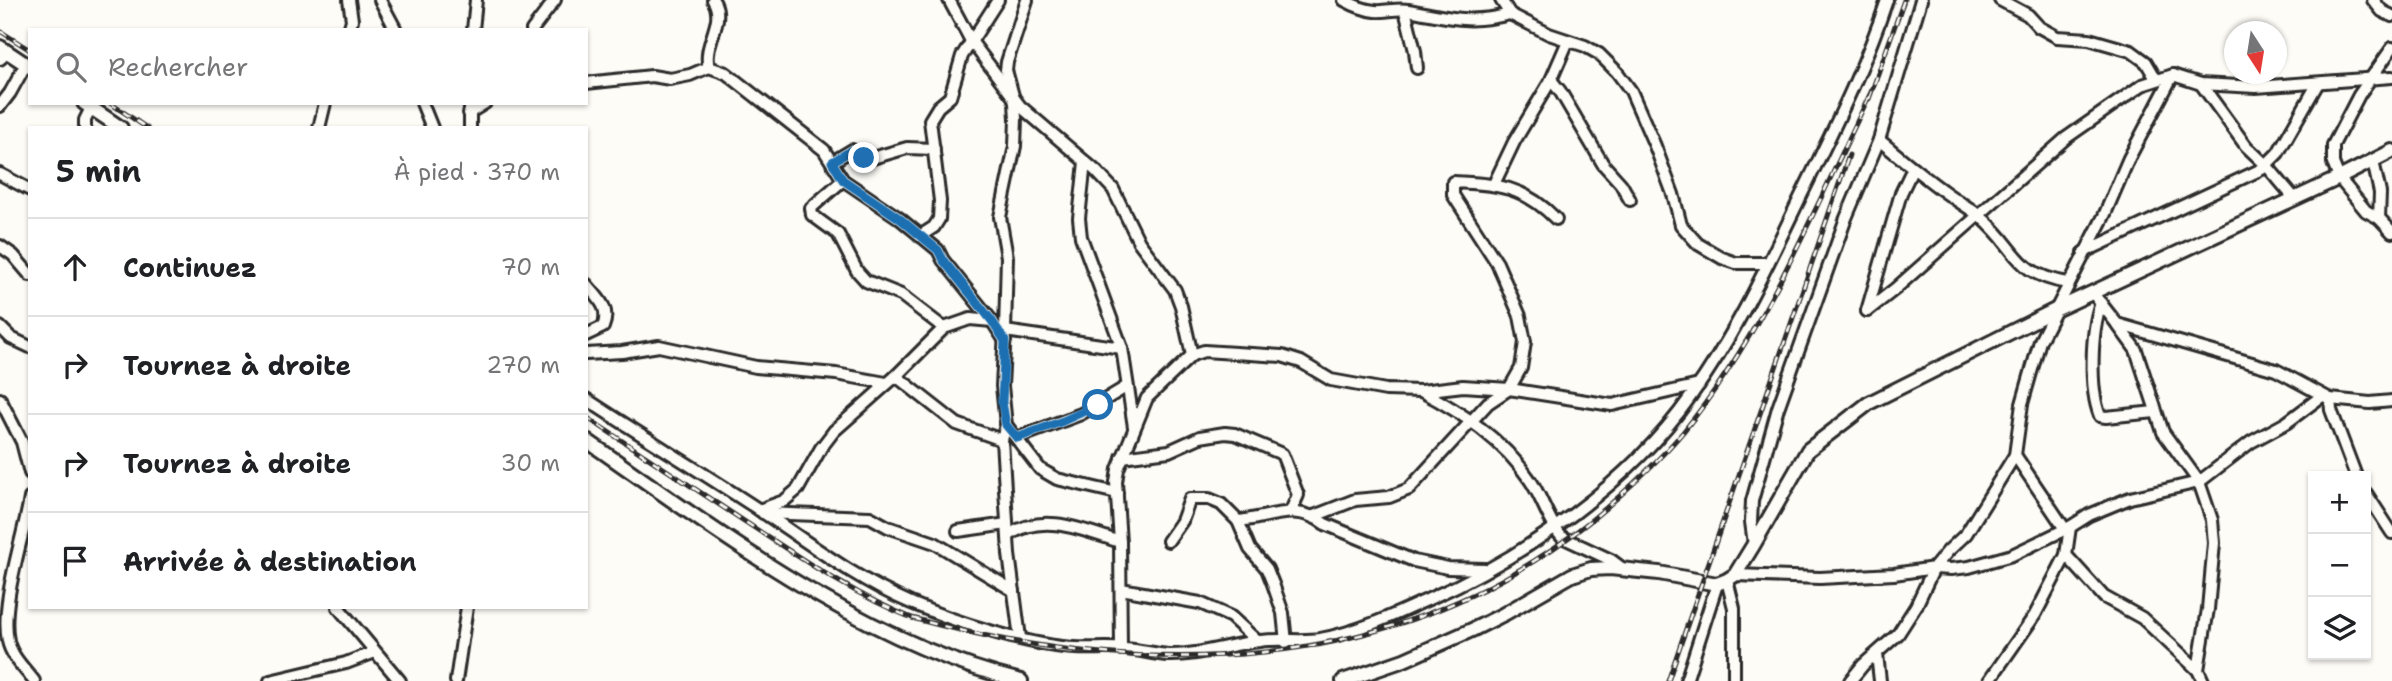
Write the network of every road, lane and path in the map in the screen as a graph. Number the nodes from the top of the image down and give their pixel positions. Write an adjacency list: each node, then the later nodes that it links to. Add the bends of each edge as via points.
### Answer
1 (349, 0): 18 (street)
2 (380, 0): 19 (street)
3 (476, 0): 20 (street)
4 (555, 0): 21 (street)
5 (713, 0): 27 (street, via 718,12)
6 (949, 0): 22 (street)
7 (998, 0): 22 (street)
8 (1027, 0): 37 (street, via 1007,62)
9 (1344, 0): 15 (street, via 1375,11)
10 (1501, 0): 16 (street)
11 (1887, 0): 70 (street, via 1841,115)
12 (1922, 0): 48 (street)
13 (2000, 0): 31 (street, via 2057,37 2089,39 2132,51)
14 (2372, 0): 17 (street)
15 (1405, 10): 16 (street, via 1469,21); 28 (street)
16 (1510, 14): 23 (street)
17 (2392, 16)
18 (350, 28)
19 (395, 28)
20 (473, 28)
21 (534, 28)
22 (971, 41): 37 (street); 49 (street, via 950,97 930,120)
23 (1568, 41): 33 (street); 70 (street, via 1600,54 1631,91 1681,225 1698,244 1736,263)
24 (2392, 48): 32 (street)
25 (3, 53): 26 (street)
26 (28, 65): 41 (street)
27 (709, 67): 34 (street, via 670,79 652,76); 52 (street, via 726,73 824,149)
28 (1417, 68)
29 (2173, 75): 31 (street); 36 (street); 69 (street)
30 (2392, 77): 32 (street)
31 (2156, 79): 63 (street, via 2066,138)
32 (2369, 79): 35 (street); 57 (street, via 2333,145)
33 (1551, 80): 59 (street); 62 (street)
34 (588, 83)
35 (2318, 83): 36 (street); 54 (street)
36 (2201, 84): 54 (street, via 2246,146)
37 (1013, 95): 53 (street); 82 (street, via 1015,146 1000,217 1007,257)
38 (88, 105): 43 (street); 44 (street)
39 (325, 105): 45 (street)
40 (423, 105): 46 (street)
41 (0, 106)
42 (470, 108): 47 (street)
43 (85, 126)
44 (118, 126)
45 (319, 126)
46 (431, 126)
47 (470, 126)
48 (1879, 140): 55 (street); 123 (street, via 1778,408 1752,501)
49 (934, 149): 52 (street, via 907,148 869,159 852,150); 67 (street, via 939,219)
50 (2390, 154): 51 (street)
51 (2373, 161): 57 (street); 64 (street)
52 (832, 162): 58 (street)
53 (1085, 162): 84 (street, via 1081,237); 86 (street, via 1113,190 1139,242 1175,290)
54 (2267, 166): 61 (street); 69 (street)
55 (1913, 168): 63 (street); 63 (street, via 1901,193 1867,311)
56 (0, 174): 60 (street)
57 (2339, 178): 61 (street); 64 (street, via 2366,211)
58 (843, 180): 67 (street); 80 (street, via 811,208 812,215 838,234 866,281 901,295)
59 (1494, 184): 65 (street, via 1539,202); 91 (street, via 1453,182 1453,195 1497,263 1520,316 1524,354)
60 (28, 189)
61 (2295, 198): 74 (street)
62 (1630, 200)
63 (1979, 215): 72 (street, via 2023,265 2045,279)
64 (2379, 218): 66 (street)
65 (1556, 219)
66 (2392, 232)
67 (920, 236): 77 (street, via 938,250)
68 (0, 246): 71 (street)
69 (2084, 252): 72 (street)
70 (1768, 263): 89 (street)
71 (28, 273)
72 (2068, 283): 76 (street)
73 (588, 286): 81 (street, via 606,311 603,327)
74 (2092, 292): 75 (street); 76 (street)
75 (2101, 303): 78 (street); 97 (street, via 2093,347 2098,413 2106,417)
76 (2055, 310): 104 (street, via 2040,341 2022,404); 123 (street, via 1869,403 1833,429 1808,450)
77 (992, 321): 80 (street, via 970,319); 82 (street)
78 (2117, 324): 93 (street, via 2276,370); 97 (street, via 2137,350)
79 (0, 327): 83 (street)
80 (944, 328): 87 (street)
81 (588, 334)
82 (1005, 336): 84 (street); 99 (street, via 1002,386)
83 (28, 346)
84 (1122, 348): 90 (street)
85 (588, 354): 88 (street, via 659,346 756,367)
86 (1192, 355): 92 (street, via 1204,351 1282,356 1331,380); 100 (street, via 1147,398)
87 (896, 376): 88 (street); 102 (street, via 957,424)
88 (886, 383): 113 (street, via 834,431 798,489)
89 (1699, 385): 91 (street, via 1612,405); 116 (street, via 1659,436 1611,484)
90 (1126, 387): 100 (street); 101 (street, via 1081,414)
91 (1509, 389): 92 (street, via 1463,386); 98 (street, via 1488,403)
92 (1421, 391): 98 (street)
93 (2326, 398): 96 (street); 107 (street); 108 (street, via 2251,442)
94 (0, 399): 106 (street, via 22,442)
95 (588, 400): 113 (street)
96 (2392, 401)
97 (2155, 412): 108 (street, via 2174,449)
98 (1472, 423): 114 (street, via 1409,489 1388,497 1355,500); 116 (street, via 1500,443 1531,480)
99 (1006, 425): 101 (street); 102 (street)
100 (1134, 427): 105 (street)
101 (1017, 438): 109 (street, via 1040,469 1057,479)
102 (1002, 440): 118 (street)
103 (588, 441): 144 (street, via 803,586 926,649)
104 (2015, 456): 117 (street); 125 (street, via 1973,524)
105 (1122, 457): 109 (street); 112 (street, via 1168,451 1212,434 1235,434 1286,459 1298,495)
106 (28, 465)
107 (2354, 471)
108 (2199, 482): 117 (street, via 2130,498); 139 (street, via 2212,520 2214,544)
109 (1117, 493): 121 (street)
110 (2371, 501): 120 (street)
111 (28, 508): 140 (street, via 5,620 12,652)
112 (1291, 510): 114 (street); 115 (street)
113 (761, 512): 130 (street, via 870,517 935,543); 133 (street, via 871,584 913,604)
114 (1314, 516): 126 (street, via 1414,561)
115 (1238, 521): 122 (street, via 1221,504 1190,499); 135 (street, via 1273,584)
116 (1555, 526): 126 (street); 127 (street, via 1566,540)
117 (2068, 528): 124 (street); 125 (street, via 2012,555 1969,567)
118 (1007, 530): 119 (street); 121 (street, via 1060,524); 130 (street)
119 (958, 531)
120 (2392, 533)
121 (1120, 541): 129 (street)
122 (1168, 541)
123 (1754, 544): 128 (street)
124 (2066, 555): 139 (street, via 2104,597 2142,618); 150 (street, via 2035,615)
125 (1934, 568): 128 (street); 138 (street, via 1898,634)
126 (1488, 569): 135 (street, via 1375,623 1321,639)
127 (1623, 569): 128 (street); 145 (street, via 1591,569 1572,575 1474,629)
128 (1726, 580): 146 (street); 147 (street, via 1734,608)
129 (1121, 589): 134 (street, via 1200,603 1231,617); 136 (street)
130 (1014, 591): 133 (street)
131 (340, 609): 137 (street)
132 (467, 609): 143 (street)
133 (1020, 638): 136 (street, via 1075,649)
134 (1257, 641): 135 (street); 136 (street, via 1169,655)
135 (1286, 642)
136 (1121, 648)
137 (375, 652): 141 (street); 142 (street)
138 (1877, 654): 148 (street); 149 (street)
139 (2200, 676)
140 (34, 681)
141 (270, 681)
142 (400, 681)
143 (456, 681)
144 (1021, 681)
145 (1343, 681)
146 (1686, 681)
147 (1734, 681)
148 (1850, 681)
149 (1880, 681)
150 (1989, 681)

